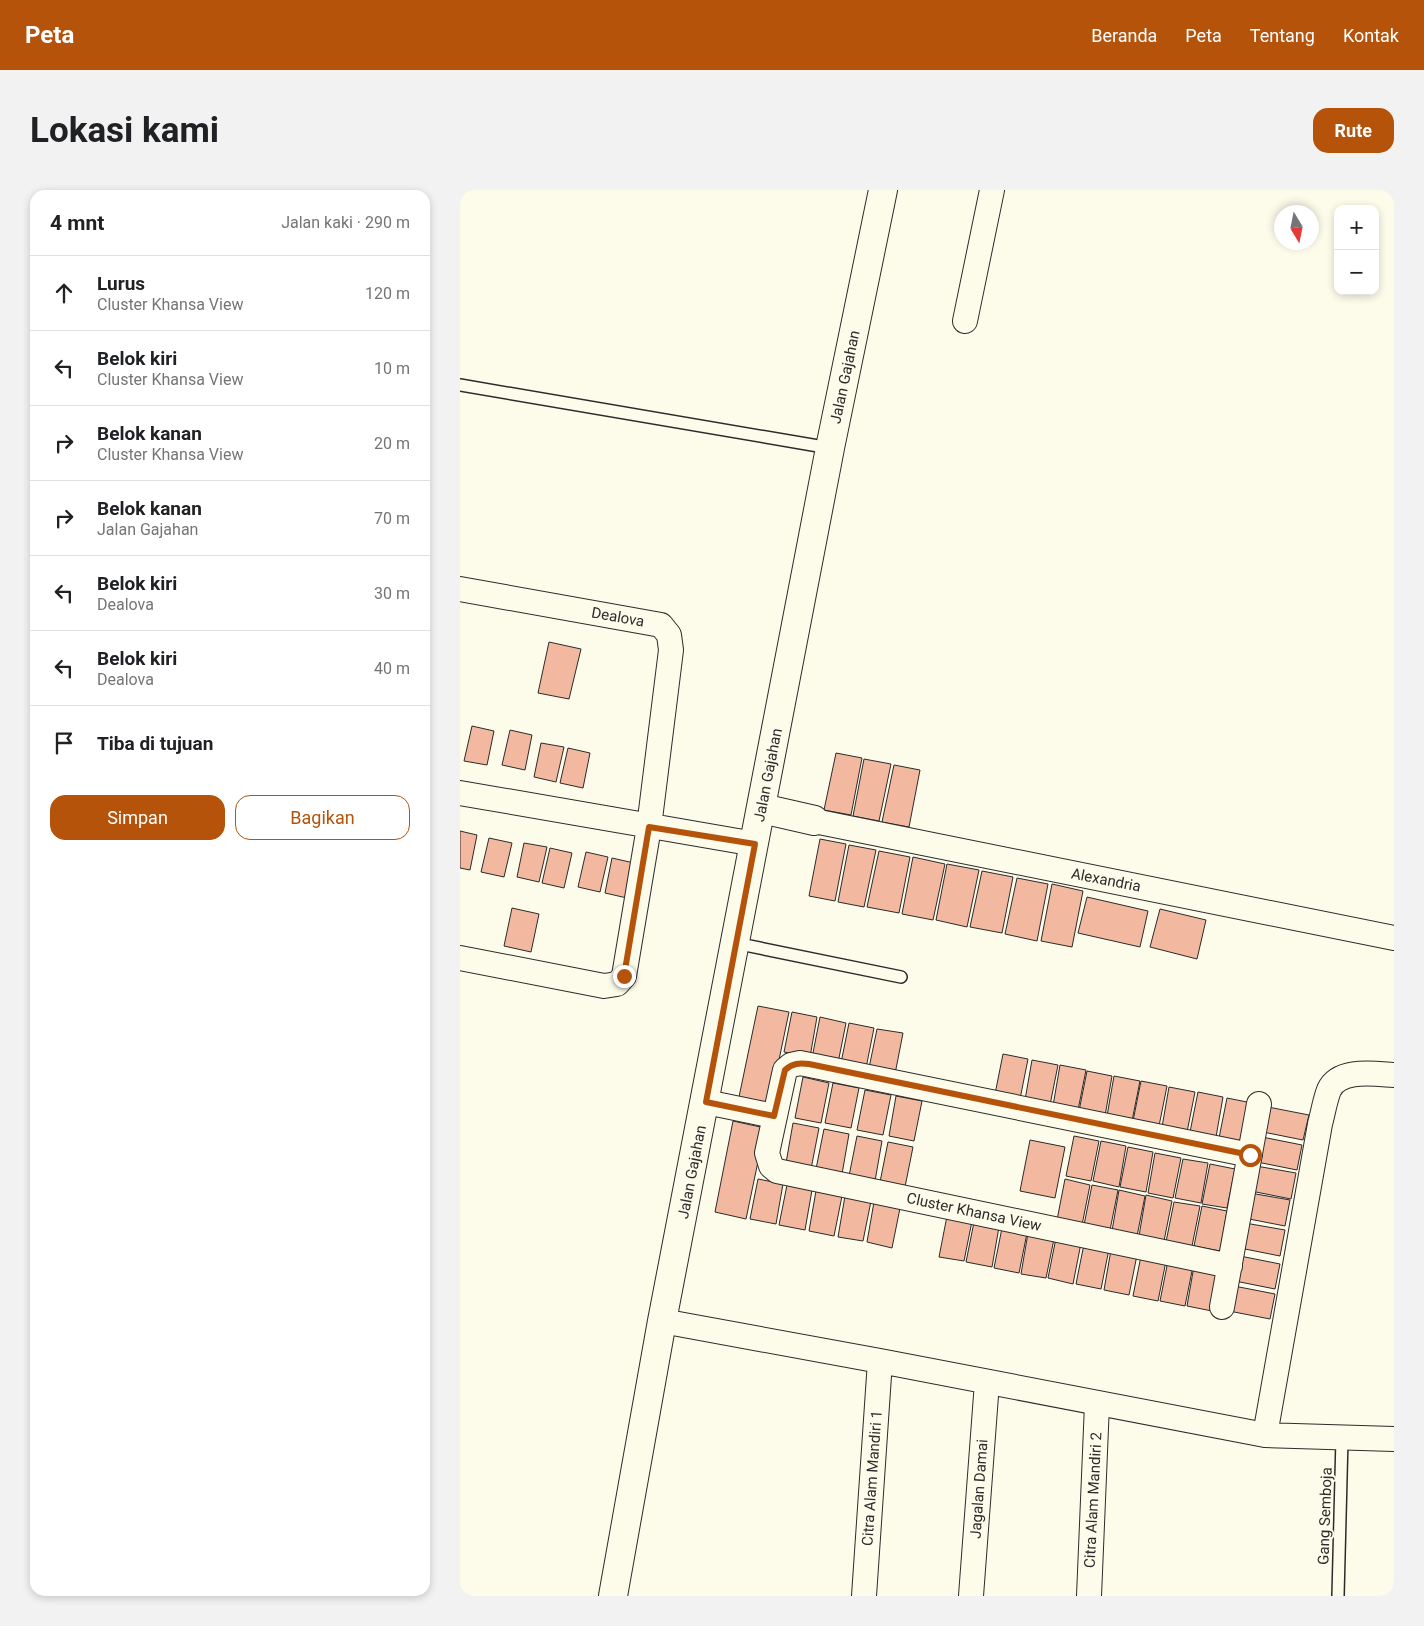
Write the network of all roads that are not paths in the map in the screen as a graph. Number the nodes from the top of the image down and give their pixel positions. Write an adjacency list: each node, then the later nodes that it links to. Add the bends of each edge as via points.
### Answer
1 (883, 190): 5 (street, Jalan Gajahan)
2 (992, 190): 3 (street)
3 (965, 321)
4 (460, 385): 5 (lane)
5 (830, 448): 8 (street, Jalan Gajahan)
6 (460, 589): 9 (street, Dealova, via 661,625 669,635 671,650)
7 (460, 794): 9 (street)
8 (762, 808): 10 (street, Jalan Gajahan); 11 (street, Alexandria, via 814,823)
9 (649, 827): 10 (street); 13 (street, Dealova, via 624,976 617,984 604,986)
10 (755, 844): 12 (street, Jalan Gajahan)
11 (1394, 938)
12 (735, 943): 14 (lane); 16 (street, Jalan Gajahan)
13 (460, 958)
14 (901, 977)
15 (1394, 1075): 26 (street, via 1361,1073 1342,1077 1330,1088 1320,1124)
16 (706, 1102): 18 (street); 22 (street, Jalan Gajahan)
17 (1260, 1104): 19 (street)
18 (774, 1116): 19 (street, Cluster Khansa View, via 785,1070 800,1063); 20 (street, Cluster Khansa View, via 767,1154 771,1166 777,1171)
19 (1250, 1155): 20 (street)
20 (1230, 1266): 21 (street)
21 (1222, 1307)
22 (662, 1321): 23 (street); 29 (street, Jalan Gajahan)
23 (880, 1361): 24 (street); 30 (street, Citra Alam Mandiri 1)
24 (987, 1382): 25 (street); 31 (street, Jagalan Damai)
25 (1097, 1404): 26 (street); 32 (street, Citra Alam Mandiri 2)
26 (1265, 1435): 27 (street)
27 (1342, 1438): 28 (street); 33 (lane, Gang Semboja)
28 (1394, 1439)
29 (613, 1596)
30 (864, 1596)
31 (971, 1596)
32 (1088, 1596)
33 (1338, 1596)

